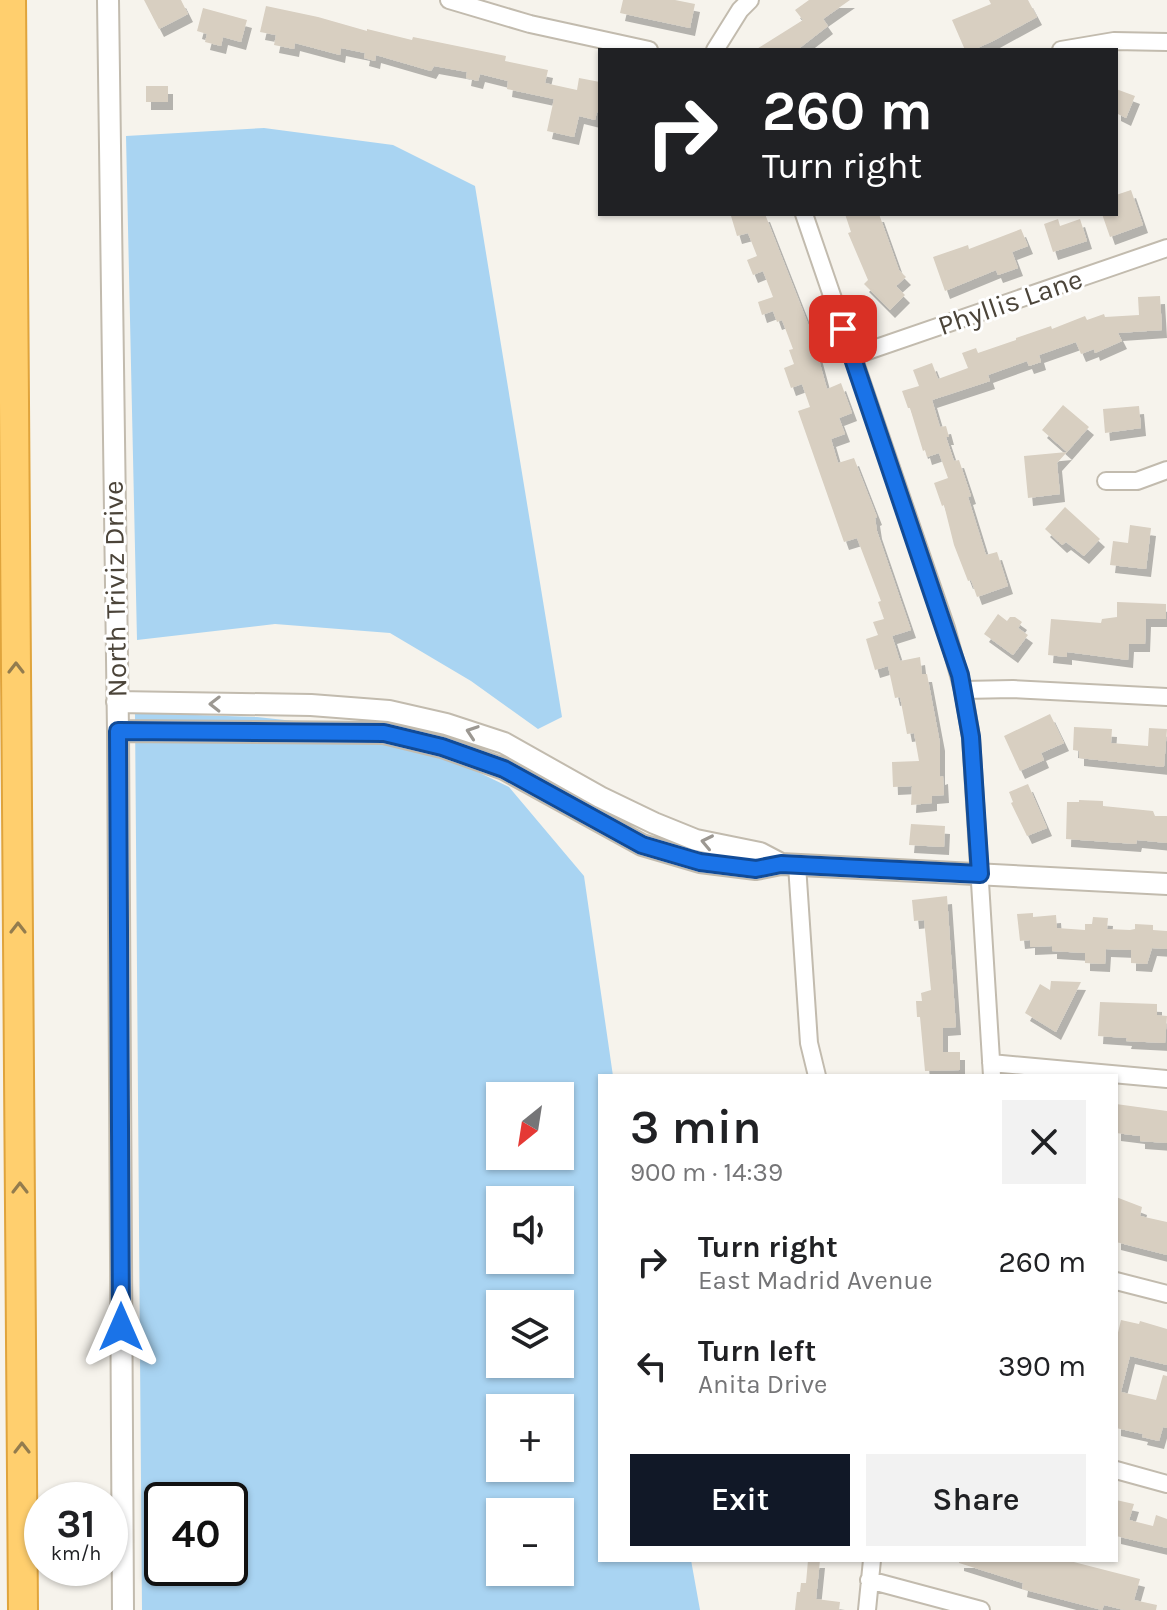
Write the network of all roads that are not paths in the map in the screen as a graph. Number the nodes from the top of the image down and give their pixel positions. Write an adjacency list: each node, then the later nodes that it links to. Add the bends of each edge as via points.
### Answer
1 (11, 0): 32 (highway, one-way to 1)
2 (108, 0): 16 (street, North Triviz Drive)
3 (449, 0): 6 (street)
4 (750, 0): 7 (street)
5 (1167, 42): 8 (street, via 1114,41)
6 (640, 48)
7 (716, 48)
8 (1073, 48)
9 (805, 216): 11 (street)
10 (1167, 248): 11 (street, Phyllis Lane)
11 (853, 356): 14 (street)
12 (1167, 470): 13 (street, via 1137,481)
13 (1106, 481)
14 (963, 690): 15 (street); 19 (street)
15 (1167, 697)
16 (117, 702): 17 (street, North Triviz Drive); 18 (street, one-way to 16, via 654,823 504,743 446,724 389,711 311,705)
17 (118, 731): 18 (street, via 384,733 504,769 642,845 700,862 756,869); 33 (street, North Triviz Drive)
18 (789, 865): 19 (street); 22 (street)
19 (980, 874): 20 (street); 21 (street)
20 (1167, 884)
21 (992, 1069): 23 (street)
22 (817, 1074)
23 (1080, 1074)
24 (1118, 1076): 25 (street)
25 (1167, 1079)
26 (1118, 1282): 27 (street)
27 (1167, 1294)
28 (1118, 1471): 29 (street)
29 (1167, 1484)
30 (872, 1562): 31 (street)
31 (869, 1580): 34 (street); 35 (street)
32 (23, 1610)
33 (123, 1610)
34 (867, 1610)
35 (981, 1610)

